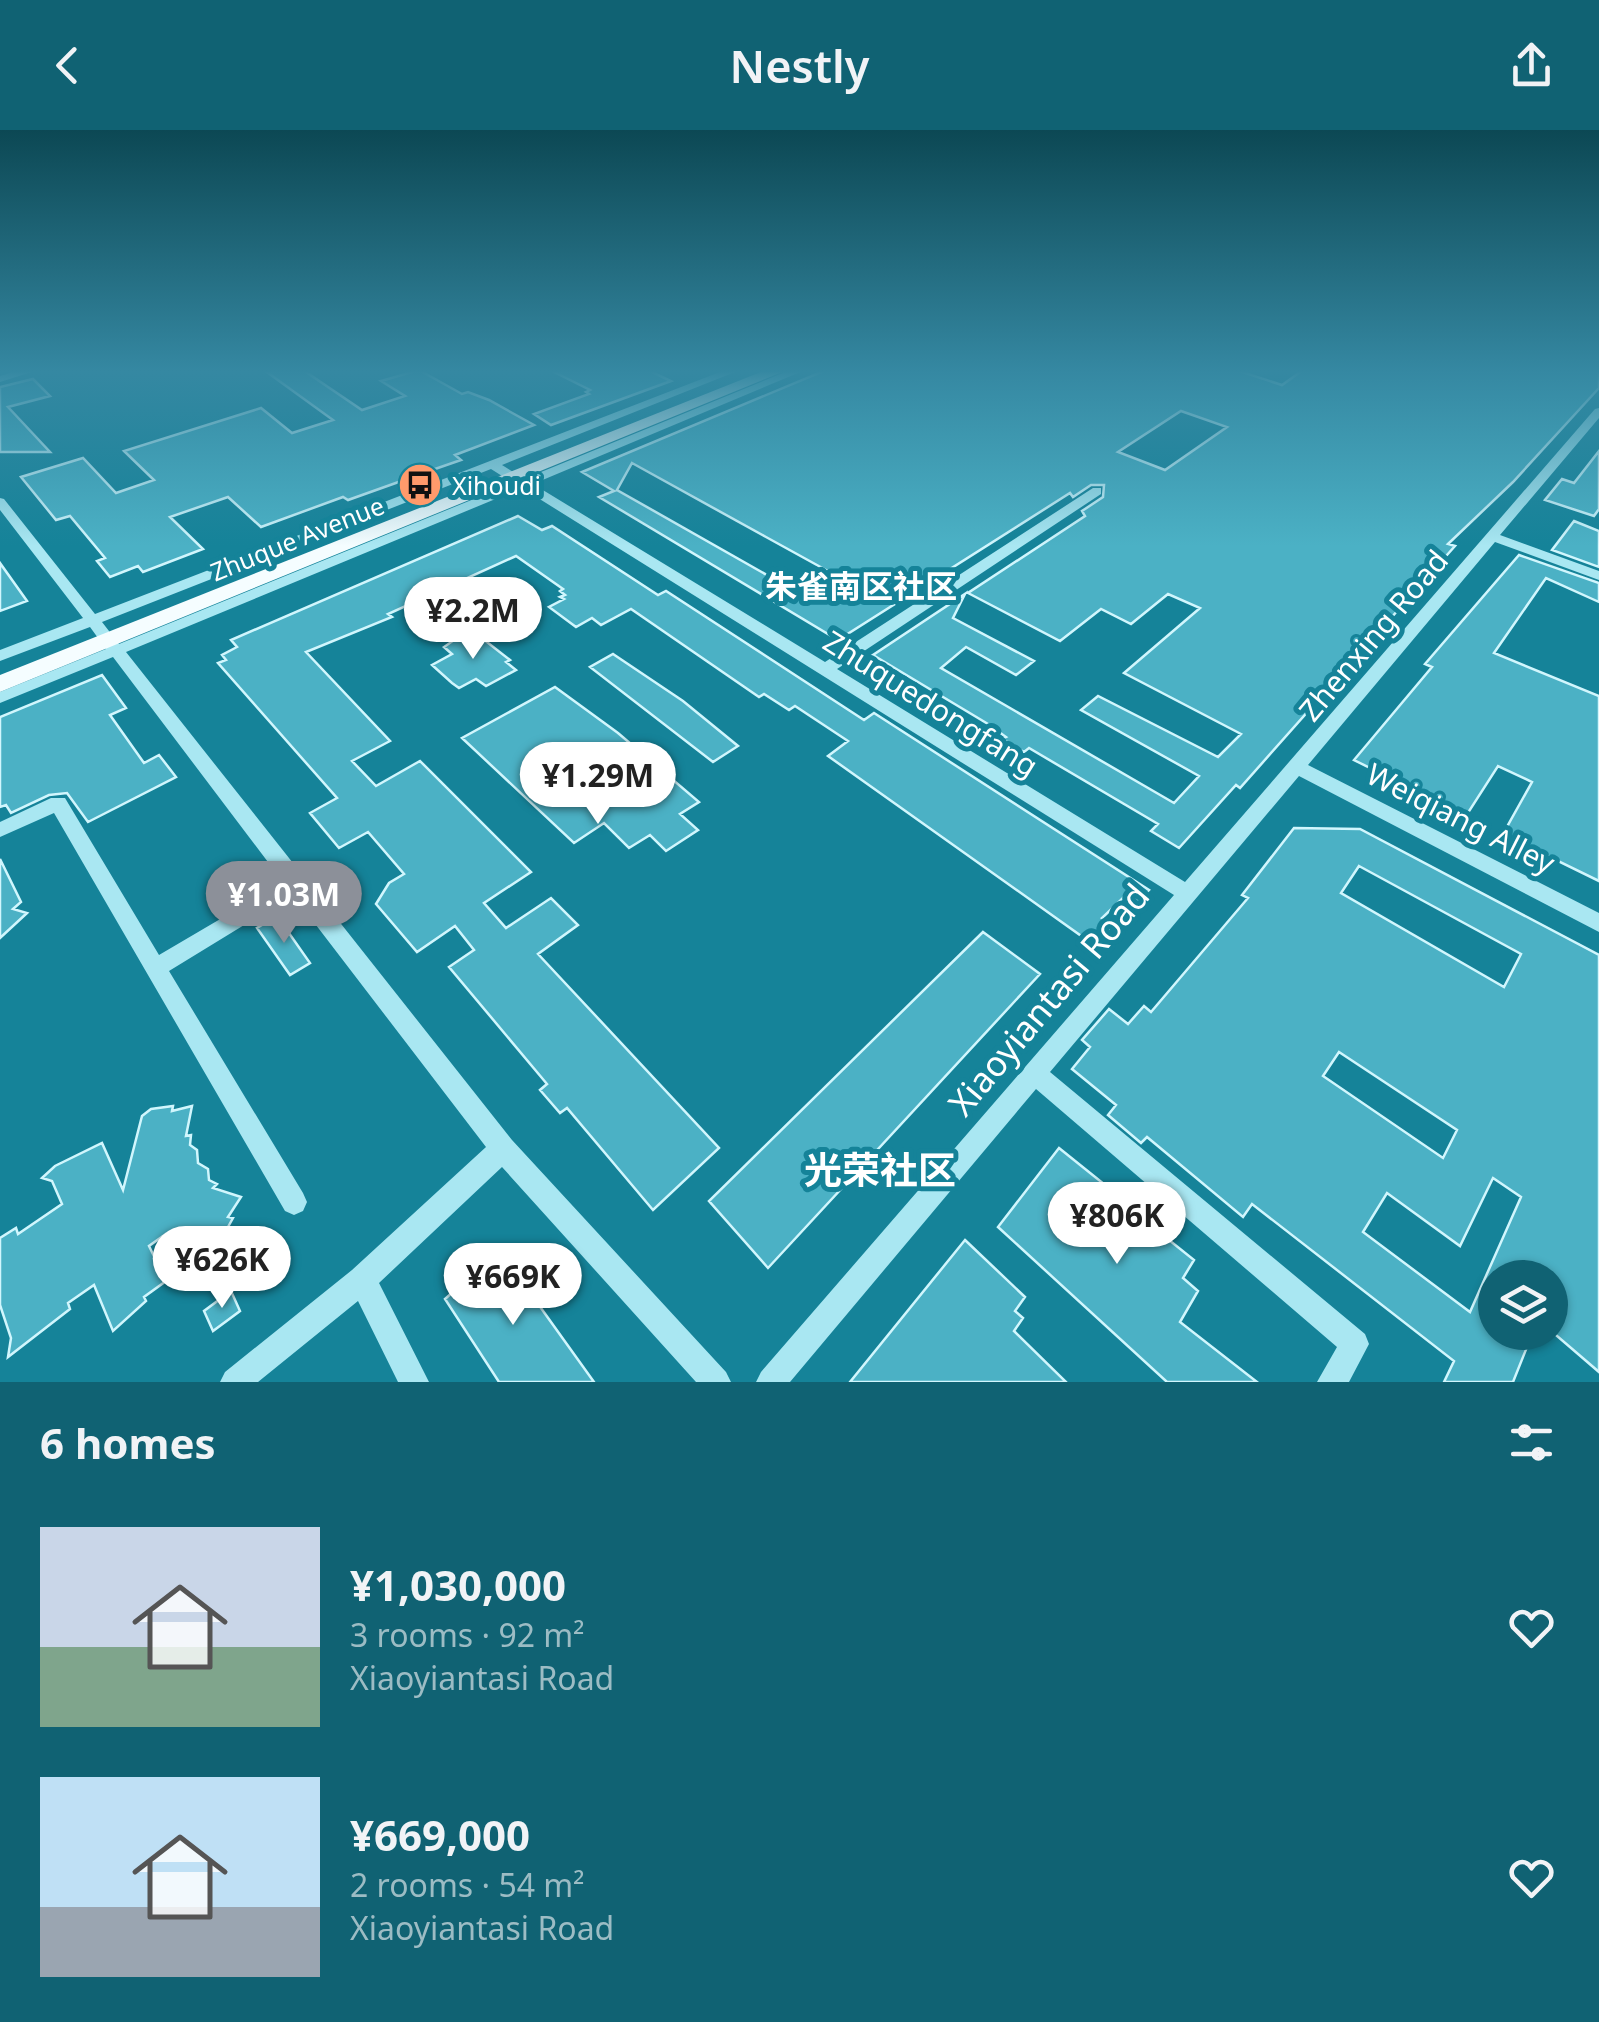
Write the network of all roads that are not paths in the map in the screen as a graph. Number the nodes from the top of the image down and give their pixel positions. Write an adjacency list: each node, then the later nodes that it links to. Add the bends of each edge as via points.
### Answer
1 (609, 428): 6 (street)
2 (620, 428): 6 (main road, Zhuque Avenue)
3 (629, 428): 6 (main road, Zhuque Avenue)
4 (638, 428): 6 (street)
5 (1591, 432): 9 (street, Zhenxing Road)
6 (509, 475): 11 (main road, Zhuque Avenue); 13 (street, Zhuquedongfang)
7 (1098, 491): 13 (street)
8 (0, 502): 11 (street)
9 (1492, 538): 10 (street); 17 (street, Zhenxing Road)
10 (1599, 576)
11 (106, 635): 12 (street); 14 (main road, Zhuque Avenue); 15 (main road, Zhuque Avenue); 16 (street); 19 (street)
12 (0, 656)
13 (825, 670): 20 (street, Zhuquedongfang)
14 (0, 672)
15 (0, 684)
16 (0, 698)
17 (1296, 767): 20 (street, Zhenxing Road); 21 (street, Weiqiang Alley)
18 (0, 830): 22 (street, via 58,803)
19 (294, 885): 22 (street); 24 (street)
20 (1187, 893): 23 (street, Xiaoyiantasi Road)
21 (1599, 923)
22 (156, 968): 25 (street)
23 (1034, 1073): 30 (street, Xiaoyiantasi Road); 31 (street, via 1355,1344)
24 (503, 1149): 26 (street); 29 (street)
25 (294, 1202)
26 (362, 1280): 27 (street); 28 (street)
27 (235, 1382)
28 (414, 1382)
29 (716, 1382)
30 (771, 1382)
31 (1332, 1382)

